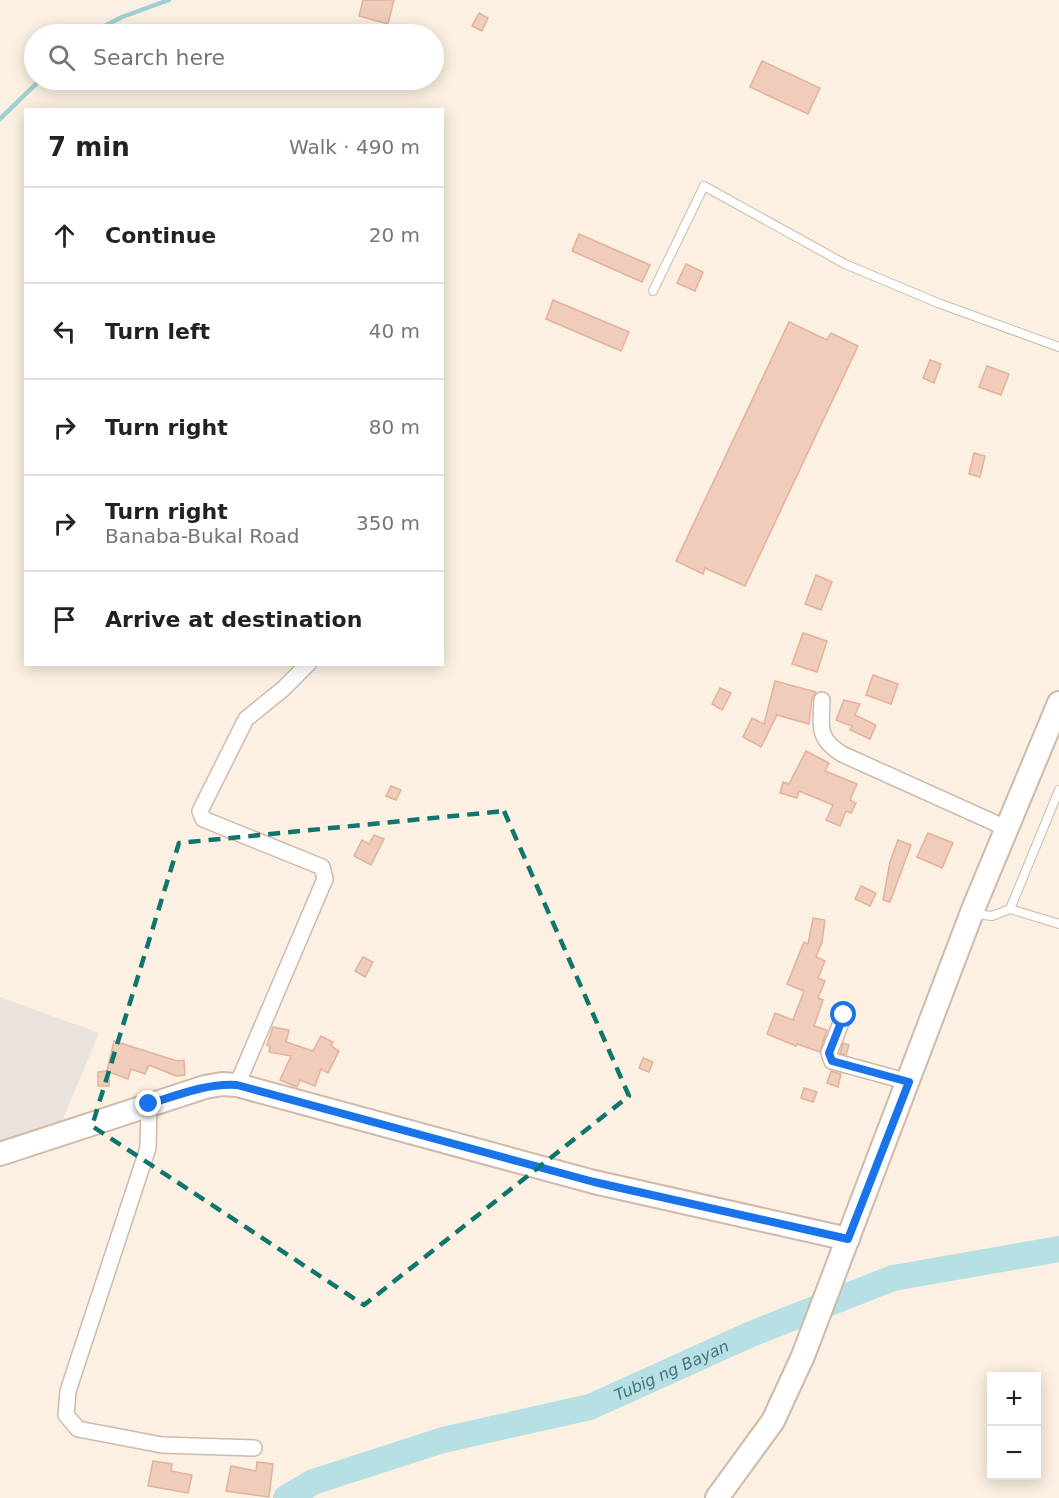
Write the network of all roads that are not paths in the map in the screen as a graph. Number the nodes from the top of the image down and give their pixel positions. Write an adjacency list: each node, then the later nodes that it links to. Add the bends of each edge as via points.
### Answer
1 (653, 291): 2 (lane, via 704,186 845,264)
2 (1059, 347)
3 (306, 666): 14 (street, via 246,719 200,811 203,819 322,867 326,879)
4 (822, 700): 8 (street, via 820,732 828,745)
5 (1059, 703): 6 (street)
6 (1053, 731): 8 (street)
7 (1059, 790): 9 (lane)
8 (1006, 828): 10 (street)
9 (1010, 909): 10 (lane, via 992,916); 11 (lane)
10 (972, 914): 13 (street)
11 (1059, 924)
12 (844, 1015): 13 (street, via 829,1053 832,1061)
13 (909, 1082): 17 (street)
14 (237, 1085): 15 (street, via 205,1087); 17 (street, via 594,1182)
15 (149, 1104): 16 (street); 18 (street, via 148,1148 68,1390 66,1414 78,1429 162,1445)
16 (0, 1154)
17 (848, 1239): 19 (street, via 803,1356 772,1421)
18 (254, 1448)
19 (717, 1498)

